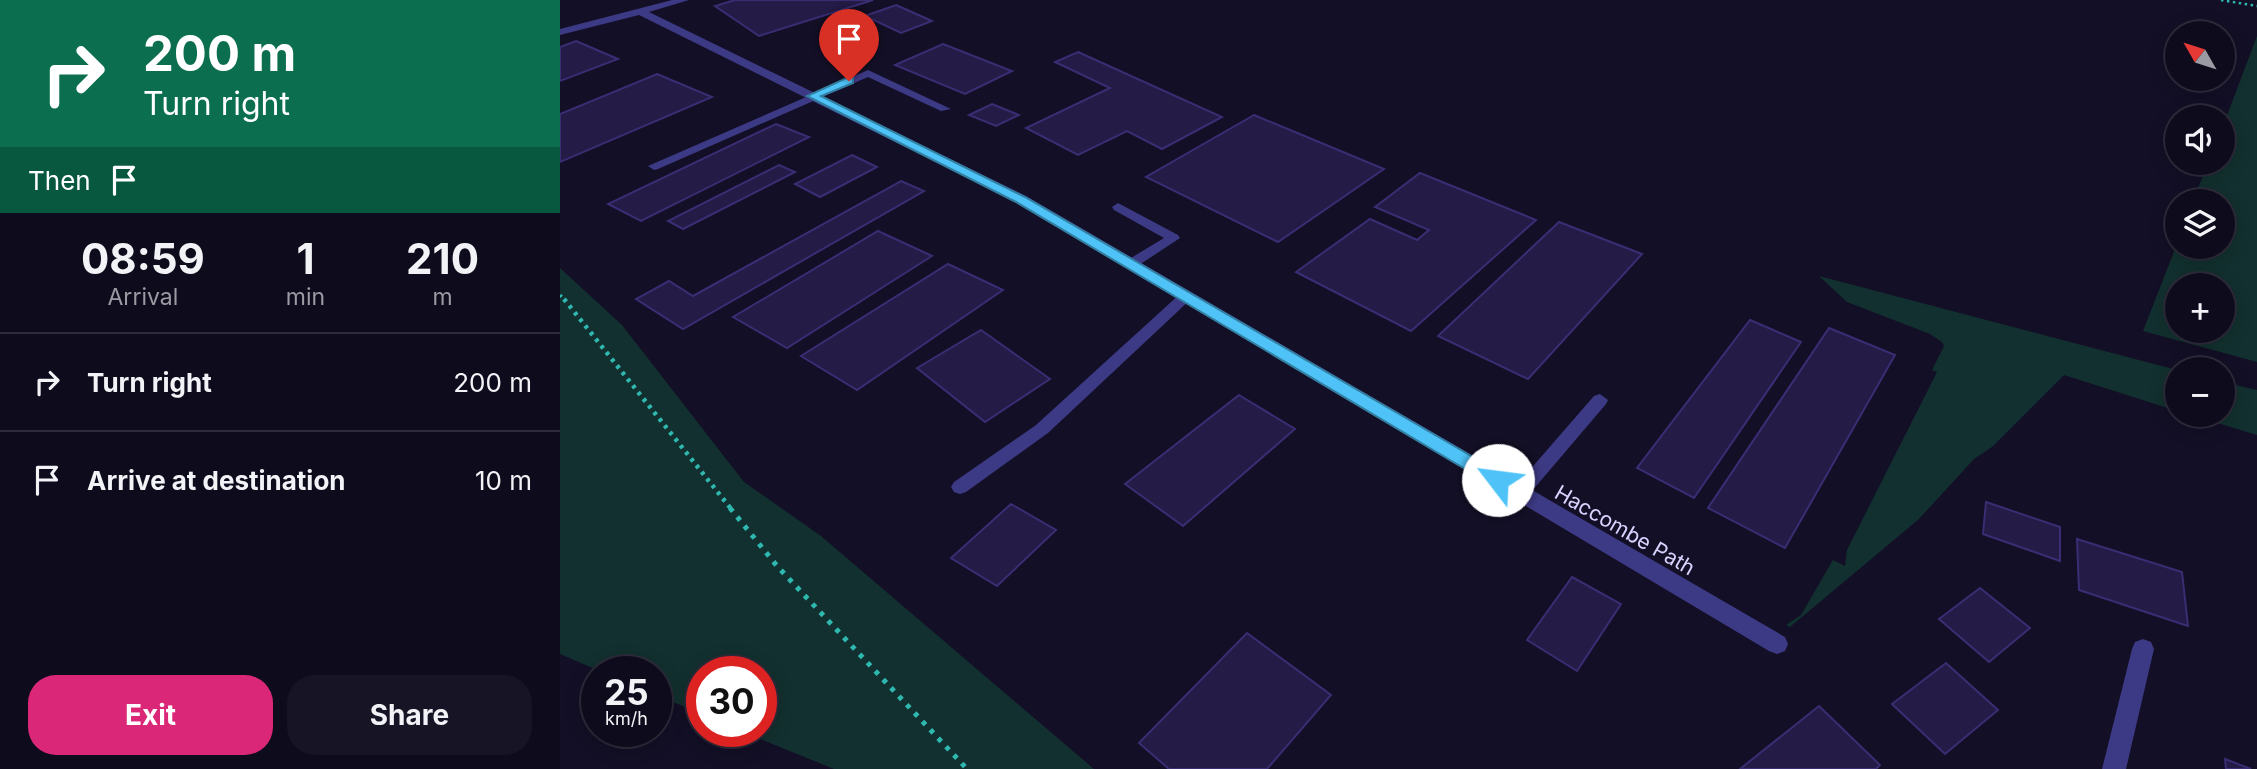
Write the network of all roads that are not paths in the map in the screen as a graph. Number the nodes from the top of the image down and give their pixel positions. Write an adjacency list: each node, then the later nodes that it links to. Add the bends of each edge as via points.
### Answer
1 (684, 0): 2 (street)
2 (639, 11): 3 (street); 4 (street, Haccombe Path)
3 (560, 32)
4 (812, 96): 5 (lane, via 868,73); 6 (lane); 8 (street, Haccombe Path, via 1021,199)
5 (945, 109)
6 (654, 166)
7 (1118, 207): 8 (lane, via 1173,238)
8 (1131, 264): 9 (street, Haccombe Path)
9 (1186, 296): 11 (lane, via 1042,429); 12 (street, Haccombe Path)
10 (1600, 400): 12 (lane)
11 (960, 487)
12 (1520, 493): 13 (street, Haccombe Path)
13 (1777, 644)
14 (2143, 649): 15 (street)
15 (2114, 769)

